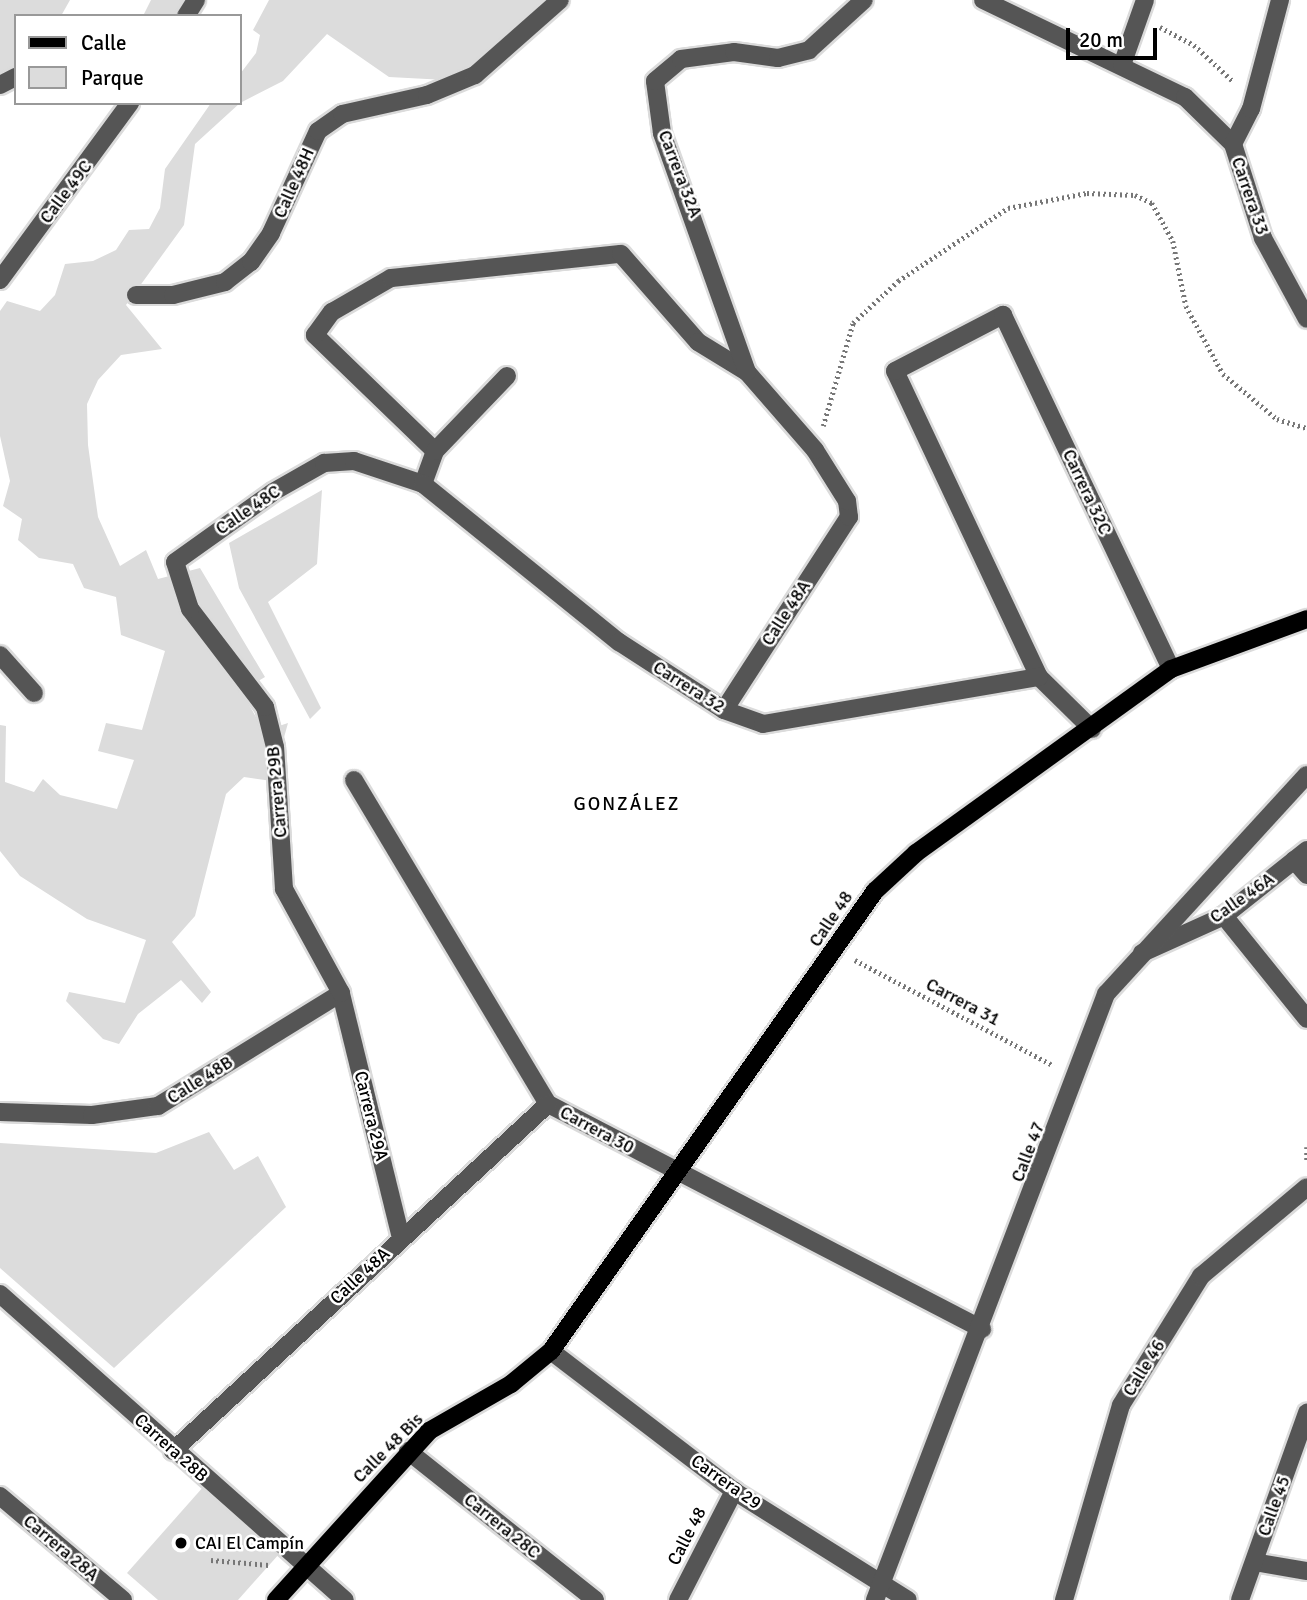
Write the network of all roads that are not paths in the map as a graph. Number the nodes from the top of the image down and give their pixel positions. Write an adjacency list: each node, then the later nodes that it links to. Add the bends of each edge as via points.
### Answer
1 (560, 0): 11 (street, Calle 48H, via 475,75 428,95 342,114 318,131 271,233 251,262 225,282 173,295)
2 (864, 0): 13 (street, Carrera 32A, via 809,50 778,58 734,52 681,58 655,81 662,133)
3 (983, 0): 5 (street, Carrera 33)
4 (1280, 0): 9 (street, via 1251,109)
5 (1014, 6): 7 (street, Carrera 33)
6 (1142, 8): 7 (street)
7 (1122, 65): 9 (street, Carrera 33, via 1185,97)
8 (129, 105): 10 (street, Calle 49C)
9 (1233, 144): 12 (street, Carrera 33, via 1263,238)
10 (0, 280)
11 (136, 295)
12 (1307, 319)
13 (747, 372): 15 (street, Carrera 32A, via 698,342 621,254 391,278 332,312 315,335); 18 (street, Carrera 32A, via 815,450 847,501)
14 (507, 376): 15 (street)
15 (435, 451): 17 (street)
16 (324, 463): 17 (street, Carrera 32, via 354,461); 19 (street, Calle 48C)
17 (423, 484): 25 (street, Carrera 32, via 619,642)
18 (849, 517): 25 (street, Calle 48A)
19 (175, 562): 33 (street, Carrera 29B, via 190,609 265,707 275,747 284,889)
20 (1307, 619): 22 (main road, Calle 48, via 1259,632)
21 (0, 655): 24 (street)
22 (1171, 669): 23 (street, Carrera 32C, via 1003,315 895,371); 26 (main road, Calle 48)
23 (1039, 677): 25 (street, Carrera 32, via 763,724); 26 (street)
24 (34, 693)
25 (724, 710)
26 (1092, 729): 37 (main road, Calle 48, via 916,853 875,891)
27 (1307, 775): 32 (street, Calle 47)
28 (354, 780): 35 (street, Carrera 30)
29 (1300, 855): 30 (street); 31 (street, Calle 46A)
30 (1307, 875)
31 (1224, 916): 32 (street, Calle 46A); 34 (street)
32 (1135, 957): 41 (street, Calle 47, via 1106,994)
33 (341, 993): 36 (street, Calle 48B, via 158,1107 92,1115); 39 (street, Carrera 29A)
34 (1307, 1019)
35 (548, 1104): 37 (street, Carrera 30); 39 (street, Calle 48A)
36 (0, 1112)
37 (682, 1174): 41 (street, Carrera 30); 42 (main road, Calle 48)
38 (1307, 1186): 59 (street, Calle 46, via 1201,1276 1122,1405)
39 (401, 1238): 44 (street, Calle 48A)
40 (0, 1294): 44 (street, Carrera 28B)
41 (982, 1329): 51 (street, Calle 47)
42 (551, 1351): 45 (main road, Calle 48 Bis); 46 (street, Carrera 29)
43 (1307, 1413): 48 (street, Calle 45)
44 (173, 1451): 49 (street, Carrera 28B)
45 (408, 1451): 49 (main road, Calle 48 Bis); 55 (street, Carrera 28C)
46 (734, 1491): 51 (street, Carrera 29); 56 (street, Calle 48)
47 (0, 1496): 52 (street, Carrera 28A)
48 (1254, 1562): 50 (street); 60 (street, Calle 45)
49 (305, 1568): 53 (main road, Calle 48 Bis); 54 (street, Carrera 28B)
50 (1307, 1571)
51 (883, 1578): 57 (street, Calle 47); 58 (street, Carrera 29)
52 (123, 1600)
53 (276, 1600)
54 (345, 1600)
55 (595, 1600)
56 (678, 1600)
57 (875, 1600)
58 (908, 1600)
59 (1064, 1600)
60 (1240, 1600)

